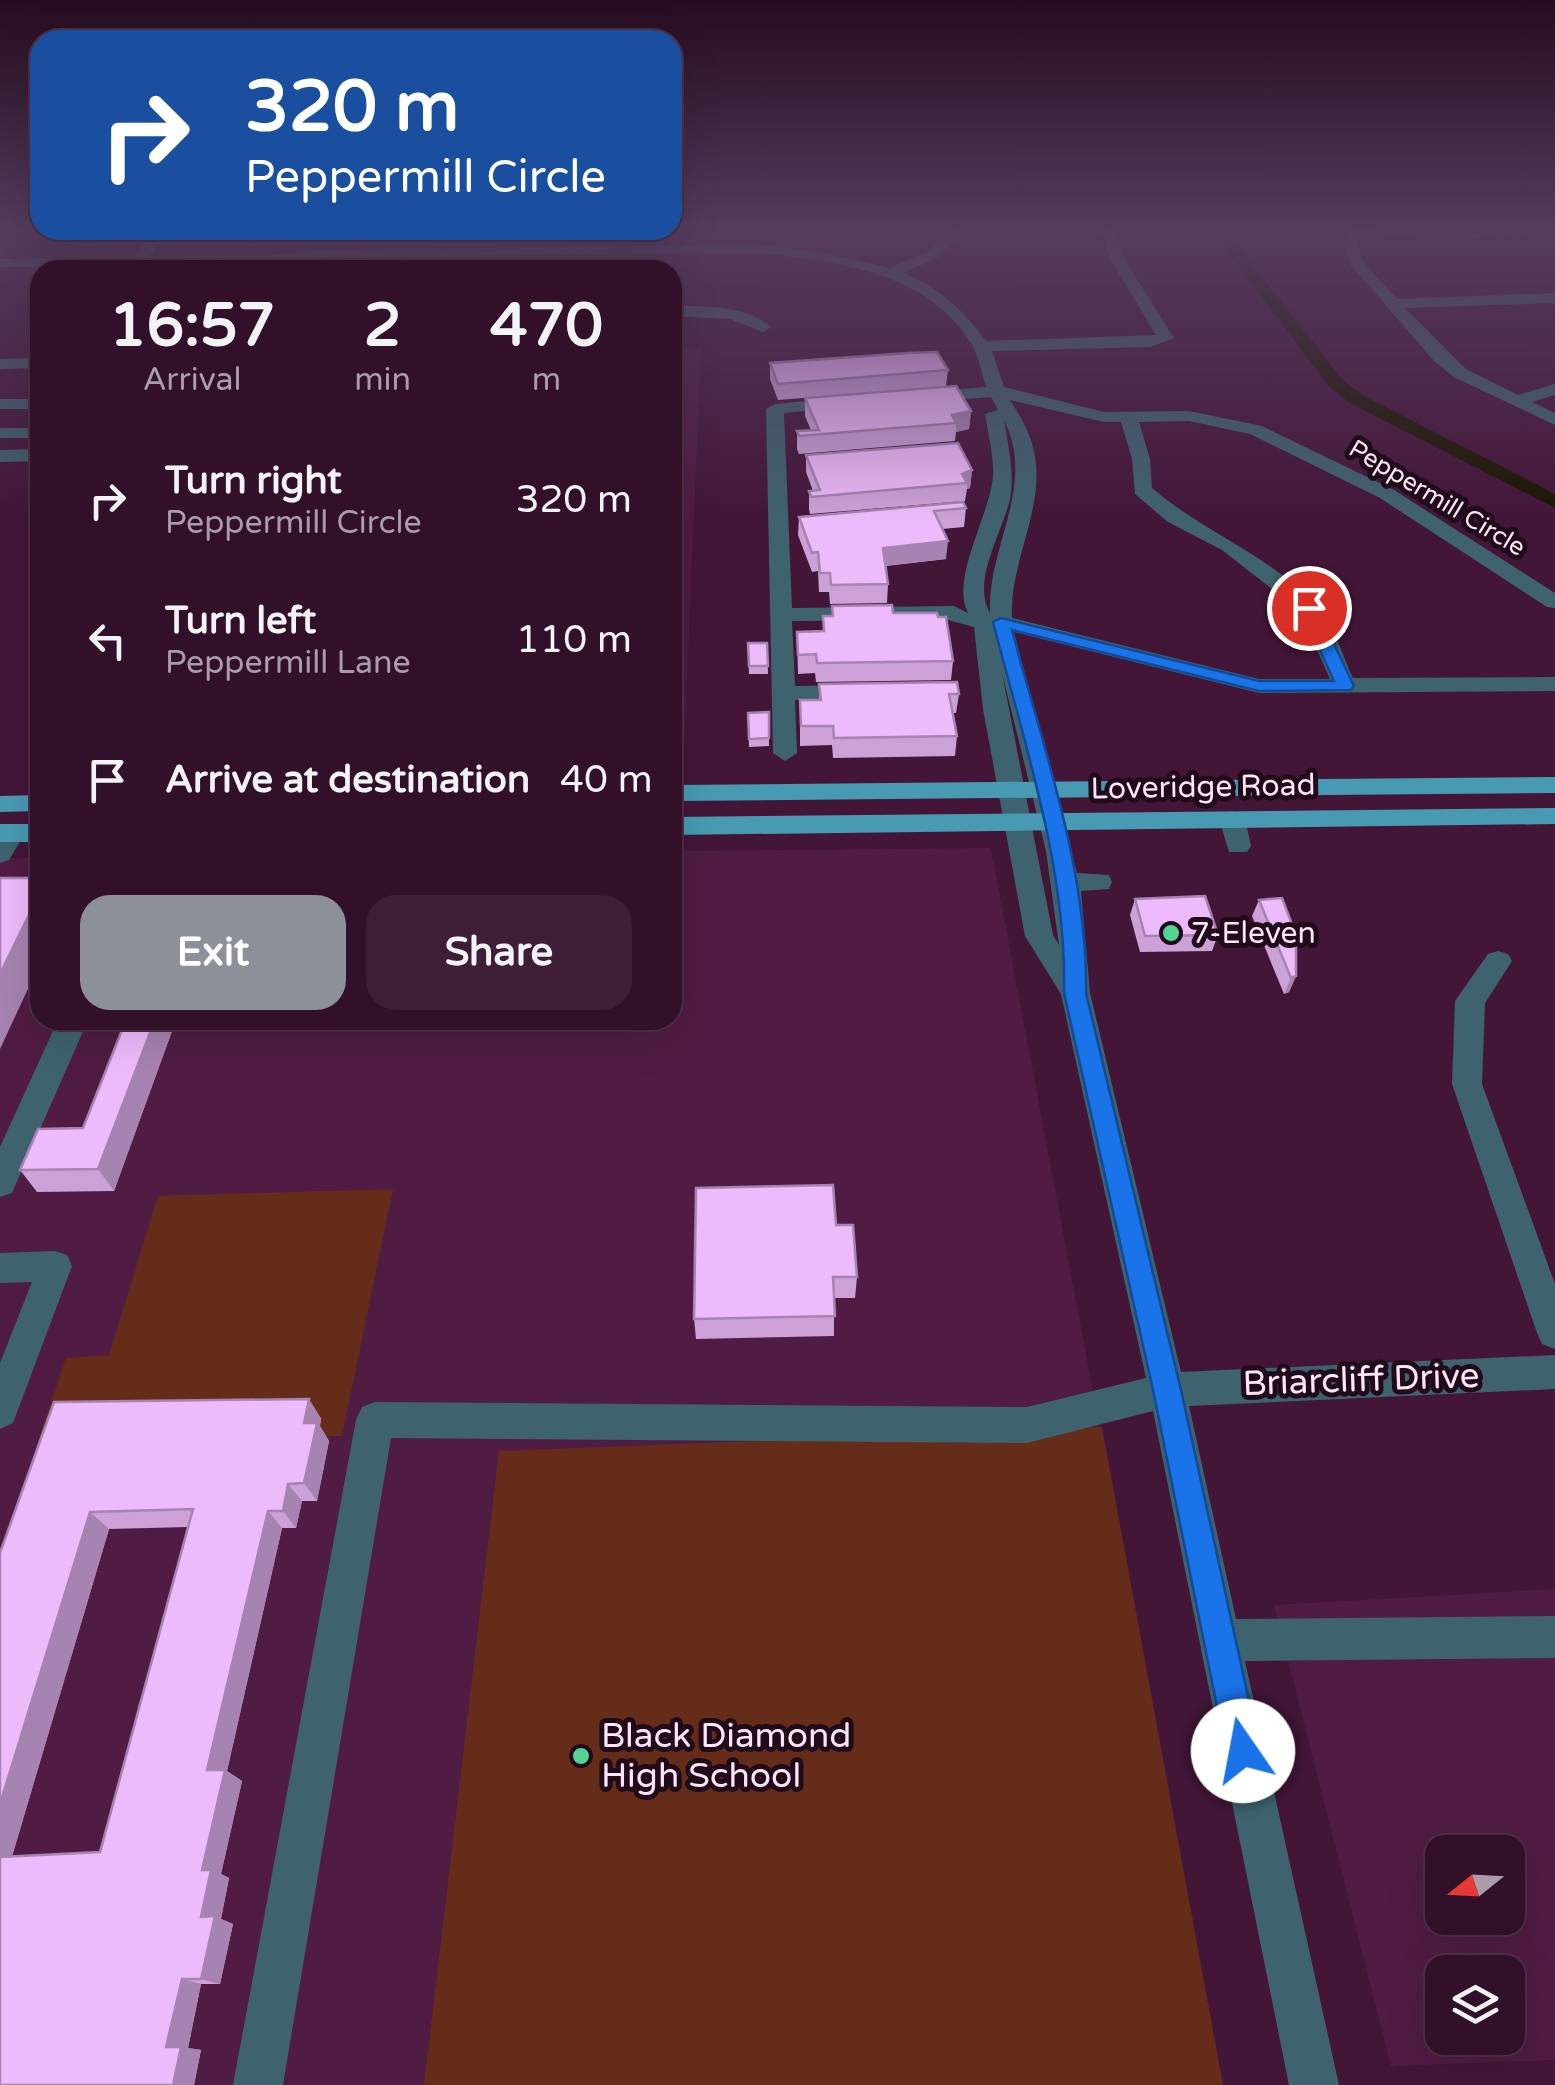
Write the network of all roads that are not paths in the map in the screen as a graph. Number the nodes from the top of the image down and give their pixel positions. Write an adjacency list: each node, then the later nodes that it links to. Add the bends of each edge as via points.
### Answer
1 (967, 326): 4 (street)
2 (1159, 326): 4 (street, via 1166,338 1150,342)
3 (1412, 326): 11 (street, via 1460,372)
4 (981, 346): 8 (street)
5 (0, 364): 6 (street)
6 (30, 364)
7 (1555, 389): 11 (street)
8 (997, 392): 9 (street, Peppermill Circle); 14 (street, Peppermill Circle); 22 (street, via 1004,472 976,574 975,606)
9 (908, 398)
10 (869, 401): 21 (street, via 775,408 789,526)
11 (1515, 401): 15 (street)
12 (0, 404): 13 (street)
13 (30, 404)
14 (1129, 418): 20 (street, Peppermill Circle, via 1189,416 1256,430 1387,494); 24 (street, via 1142,490 1309,608)
15 (1555, 420)
16 (0, 433): 17 (street)
17 (30, 433)
18 (0, 456): 19 (street)
19 (30, 456)
20 (1555, 602)
21 (782, 615): 22 (street, via 923,614 952,624); 26 (street)
22 (982, 621): 24 (street, via 1259,686); 29 (street); 30 (street)
23 (1555, 684): 24 (street)
24 (1345, 686)
25 (878, 692): 26 (street)
26 (784, 693): 27 (street)
27 (785, 753)
28 (1555, 785): 30 (main road, Loveridge Road)
29 (1010, 789): 30 (main road, Loveridge Road); 31 (main road, Loveridge Road); 37 (street)
30 (1044, 789): 36 (street)
31 (682, 792)
32 (30, 803): 33 (main road)
33 (0, 804)
34 (1555, 816): 35 (main road, Loveridge Road)
35 (1232, 819): 36 (main road, Loveridge Road); 41 (street)
36 (1053, 820): 37 (main road, Loveridge Road); 42 (street)
37 (1016, 822): 38 (main road, Loveridge Road); 45 (street, via 1039,936)
38 (682, 826)
39 (30, 834): 40 (main road)
40 (4, 840)
41 (1238, 846)
42 (1065, 882): 43 (street); 45 (street, via 1076,936)
43 (1099, 882)
44 (1498, 961): 49 (street, via 1470,1001 1467,1084)
45 (1075, 993): 51 (street)
46 (69, 1030): 47 (street)
47 (0, 1183)
48 (0, 1268): 52 (street, via 55,1266)
49 (1555, 1333)
50 (1555, 1372): 51 (street, Briarcliff Drive)
51 (1167, 1390): 54 (street); 55 (street, Briarcliff Drive, via 1027,1425 375,1420)
52 (3, 1398)
53 (1555, 1638): 54 (street)
54 (1220, 1640): 56 (street)
55 (258, 2085)
56 (1314, 2085)

